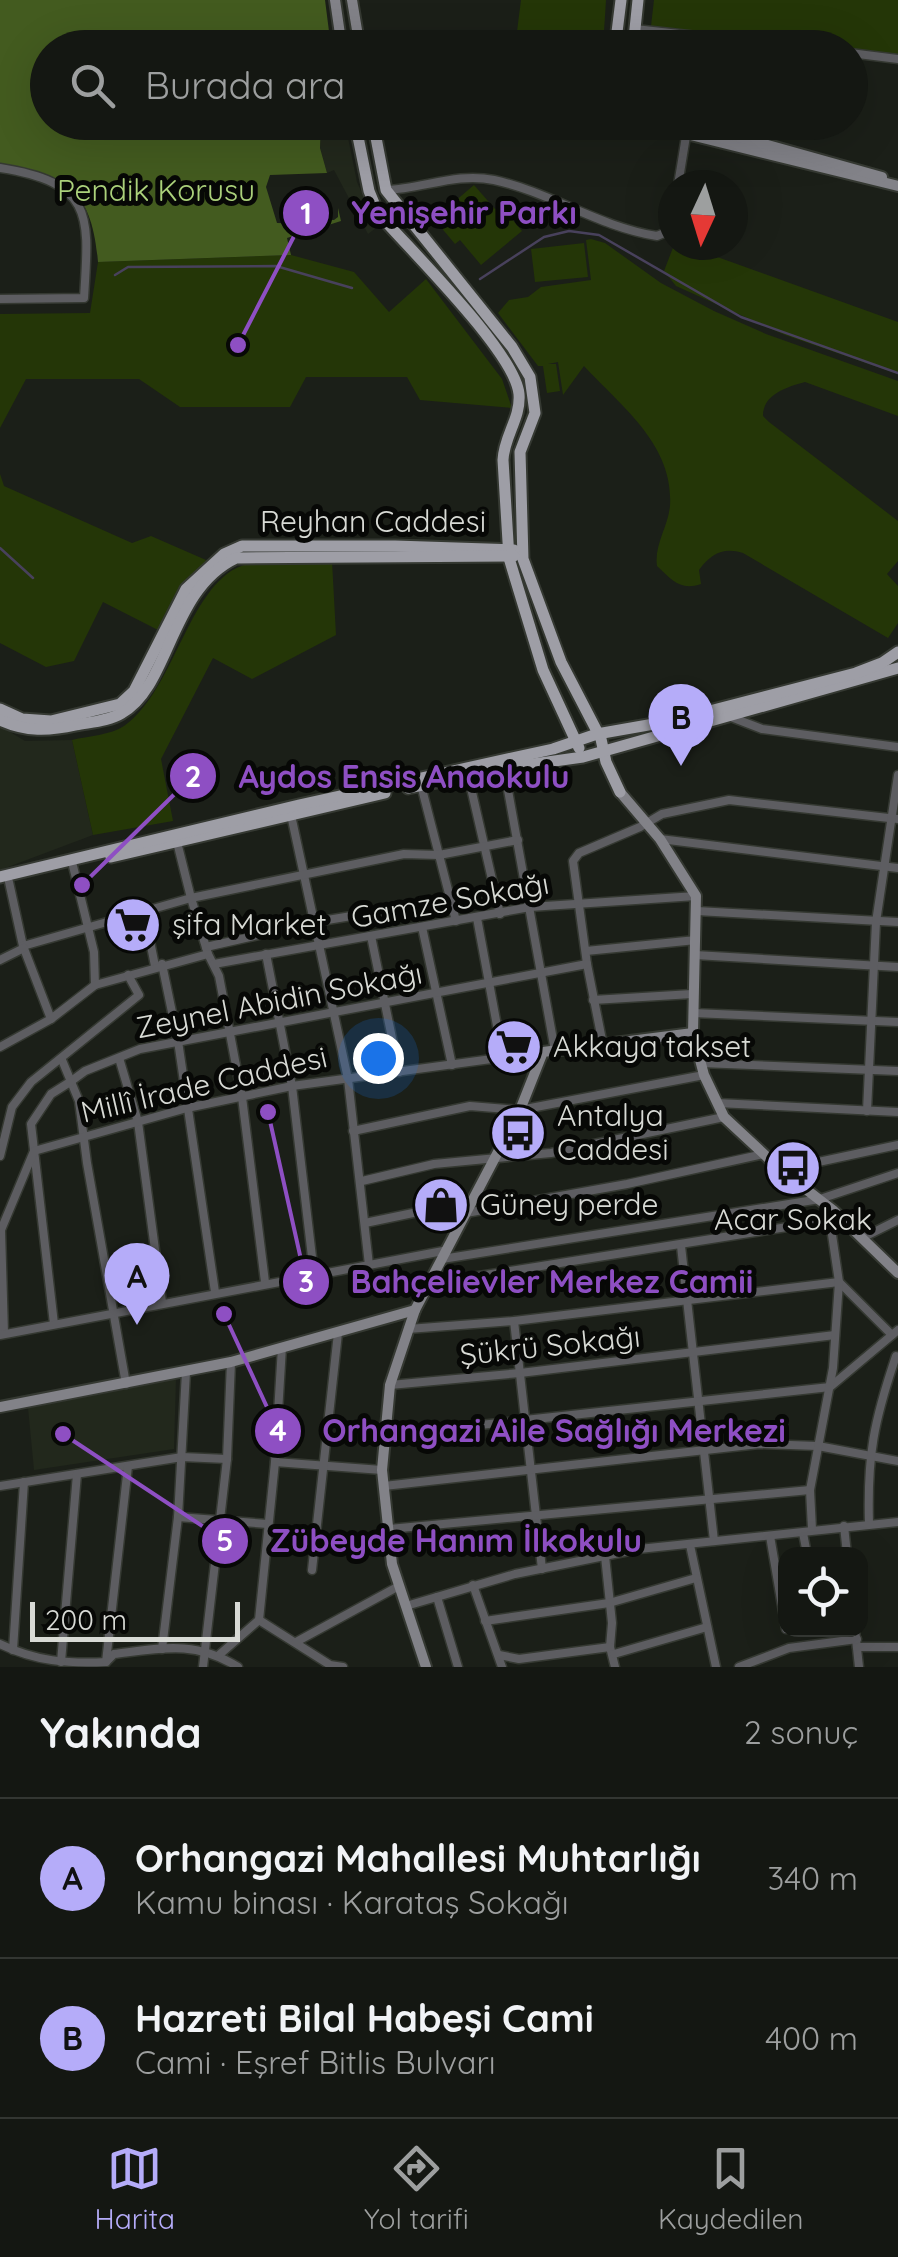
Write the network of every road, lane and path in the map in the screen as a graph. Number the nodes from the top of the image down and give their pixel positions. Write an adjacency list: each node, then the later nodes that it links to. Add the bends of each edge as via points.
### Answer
1 (334, 0): 6 (street)
2 (352, 0): 7 (street)
3 (621, 0): 8 (main road)
4 (638, 0): 5 (main road)
5 (635, 28): 9 (street)
6 (339, 30)
7 (357, 30)
8 (617, 30)
9 (652, 30)
10 (868, 55): 11 (street)
11 (898, 59)
12 (359, 140): 22 (main road, via 378,213 485,336 518,386 518,413 504,448)
13 (376, 140): 19 (main road)
14 (685, 140): 17 (street)
15 (727, 140): 18 (street)
16 (0, 168): 21 (street, via 47,179 69,194 88,232 84,298)
17 (680, 170)
18 (898, 183)
19 (386, 190): 20 (street, via 450,178 492,180); 25 (main road, via 530,377 536,413 520,452)
20 (658, 235)
21 (0, 299)
22 (505, 520): 23 (main road); 24 (main road)
23 (484, 548): 24 (main road, Reyhan Caddesi); 28 (main road, Reyhan Caddesi, via 242,546 186,589 134,690 120,704 51,721)
24 (508, 553): 25 (main road, Reyhan Caddesi); 30 (main road, Reyhan Caddesi, via 236,558 190,600 143,692 124,712 57,730); 31 (main road, via 543,670)
25 (523, 553): 32 (main road, via 561,662)
26 (898, 652): 29 (main road, via 871,668)
27 (898, 668): 29 (main road)
28 (0, 708)
29 (729, 712): 32 (main road); 34 (main road); 35 (street, via 762,728)
30 (0, 720)
31 (568, 720): 33 (main road); 36 (main road)
32 (597, 734): 33 (main road); 37 (main road)
33 (578, 741): 36 (main road); 38 (main road)
34 (622, 745): 37 (main road); 43 (main road, via 612,768)
35 (898, 747)
36 (561, 748): 47 (main road)
37 (603, 752): 38 (main road); 43 (main road)
38 (584, 757): 39 (main road); 43 (main road)
39 (504, 768): 41 (main road); 49 (street)
40 (898, 774): 45 (street)
41 (468, 775): 42 (main road); 50 (street)
42 (421, 785): 44 (main road); 51 (street)
43 (620, 792): 46 (street)
44 (292, 815): 47 (main road); 55 (street)
45 (894, 818): 46 (street, via 730,800); 53 (street)
46 (647, 823): 48 (street); 60 (street, via 576,856)
47 (176, 837): 52 (main road); 56 (main road); 58 (street)
48 (660, 839): 53 (street); 57 (street)
49 (518, 840): 50 (street); 61 (street)
50 (485, 846): 51 (street); 64 (street)
51 (439, 855): 55 (street, via 404,854); 59 (street)
52 (73, 866): 56 (main road); 70 (street)
53 (884, 866): 54 (street); 68 (street)
54 (898, 868)
55 (305, 874): 58 (street); 67 (street)
56 (3, 881): 75 (street)
57 (696, 896): 60 (street, Gamze Sokağı); 63 (street)
58 (191, 898): 62 (street); 76 (street)
59 (449, 900): 66 (street); 67 (street)
60 (578, 902): 61 (street, Gamze Sokağı); 77 (street)
61 (530, 908): 64 (street, Gamze Sokağı); 86 (street)
62 (144, 911): 70 (street); 83 (street)
63 (697, 911): 68 (street); 73 (street)
64 (500, 914): 65 (street, Gamze Sokağı)
65 (477, 918): 66 (street, Gamze Sokağı); 88 (street)
66 (456, 921): 71 (street, Gamze Sokağı)
67 (315, 922): 74 (street); 76 (street)
68 (876, 922): 69 (street); 84 (street)
69 (898, 922)
70 (87, 926): 75 (street); 89 (street)
71 (422, 928): 72 (street, Gamze Sokağı); 90 (street)
72 (371, 936): 74 (street, Gamze Sokağı); 92 (street)
73 (696, 940): 77 (street); 79 (street)
74 (319, 946): 78 (street, Gamze Sokağı); 94 (street)
75 (23, 947): 80 (street); 96 (street)
76 (207, 950): 81 (street); 83 (street)
77 (586, 951): 82 (street)
78 (266, 954): 81 (street, Gamze Sokağı); 99 (street)
79 (695, 955): 84 (street); 91 (street)
80 (0, 960)
81 (214, 964): 100 (street)
82 (587, 964): 86 (street, Zeynel Abidin Sokağı); 93 (street)
83 (158, 965): 87 (street); 102 (street)
84 (872, 966): 85 (street); 97 (street)
85 (898, 967)
86 (540, 972): 88 (street, Zeynel Abidin Sokağı); 105 (street)
87 (128, 975): 89 (street); 108 (street, via 138,995)
88 (488, 982): 90 (street, Zeynel Abidin Sokağı); 107 (street)
89 (94, 986): 96 (street)
90 (436, 992): 92 (street, Zeynel Abidin Sokağı); 109 (street)
91 (692, 994): 93 (street); 95 (street)
92 (384, 1000): 94 (street, Zeynel Abidin Sokağı); 113 (street)
93 (593, 1000): 103 (street)
94 (332, 1012): 99 (street, Zeynel Abidin Sokağı); 114 (street)
95 (693, 1013): 97 (street); 101 (street)
96 (51, 1019): 104 (street)
97 (872, 1021): 98 (street); 111 (street)
98 (898, 1022)
99 (279, 1023): 100 (street, Zeynel Abidin Sokağı); 116 (street)
100 (228, 1030): 102 (street, Zeynel Abidin Sokağı); 117 (street)
101 (693, 1034): 103 (street, Millî İrade Caddesi); 110 (street)
102 (178, 1041): 106 (street, Zeynel Abidin Sokağı); 119 (street)
103 (603, 1045): 105 (street, Millî İrade Caddesi)
104 (0, 1047)
105 (549, 1052): 107 (street, Millî İrade Caddesi); 120 (street)
106 (118, 1058): 115 (street, Zeynel Abidin Sokağı); 124 (street)
107 (502, 1058): 109 (street, Millî İrade Caddesi)
108 (62, 1060): 115 (street); 130 (street, via 31,1082 12,1107)
109 (452, 1064): 113 (street, Millî İrade Caddesi)
110 (702, 1069): 111 (street); 118 (street); 120 (street)
111 (870, 1070): 112 (street); 121 (street)
112 (898, 1071)
113 (399, 1072): 114 (street, Millî İrade Caddesi)
114 (348, 1078): 116 (street, Millî İrade Caddesi); 125 (street)
115 (70, 1082): 126 (street); 128 (street, Zeynel Abidin Sokağı, via 51,1094 31,1124)
116 (292, 1086): 117 (street, Millî İrade Caddesi); 145 (street)
117 (242, 1096): 119 (street, Millî İrade Caddesi); 147 (street)
118 (717, 1103): 121 (street); 123 (street)
119 (187, 1108): 124 (street, Millî İrade Caddesi); 150 (street)
120 (520, 1110): 125 (street, via 470,1106); 131 (street)
121 (867, 1111): 122 (street)
122 (898, 1112)
123 (724, 1117): 129 (street); 131 (street)
124 (138, 1122): 126 (street, Millî İrade Caddesi); 152 (street)
125 (353, 1131): 134 (street)
126 (84, 1137): 128 (street, Millî İrade Caddesi); 154 (street)
127 (898, 1145): 132 (street)
128 (34, 1151): 140 (street); 156 (street)
129 (764, 1154): 132 (street); 137 (street)
130 (0, 1156)
131 (496, 1158): 134 (street); 137 (street)
132 (781, 1170): 135 (street)
133 (898, 1173): 135 (street)
134 (362, 1180): 139 (street)
135 (820, 1200): 136 (street); 143 (street)
136 (834, 1211): 141 (street); 142 (street, via 820,1221); 148 (street)
137 (464, 1217): 139 (street, via 437,1208); 143 (street)
138 (898, 1220): 141 (street)
139 (365, 1223): 144 (street)
140 (0, 1230): 160 (street)
141 (862, 1238): 146 (street)
142 (681, 1246): 149 (street); 151 (street)
143 (441, 1255): 144 (street); 149 (street)
144 (369, 1265): 145 (street)
145 (314, 1274): 147 (street)
146 (898, 1274)
147 (265, 1282): 150 (street)
148 (839, 1282): 151 (street); 158 (street); 161 (street)
149 (428, 1284): 153 (street)
150 (215, 1292): 152 (street)
151 (688, 1300): 155 (street); 164 (street)
152 (162, 1302): 154 (street)
153 (415, 1310): 157 (street); 159 (street)
154 (114, 1312): 156 (street); 169 (street)
155 (514, 1322): 157 (street); 168 (street)
156 (54, 1324): 160 (street)
157 (408, 1329): 170 (street)
158 (895, 1332): 162 (street)
159 (338, 1333): 163 (street); 184 (street)
160 (2, 1334)
161 (836, 1335): 164 (street, Şükrü Sokağı); 171 (street)
162 (880, 1346): 165 (street); 171 (street)
163 (282, 1347): 166 (street); 181 (street)
164 (694, 1352): 168 (street, Şükrü Sokağı); 172 (street)
165 (897, 1357): 178 (street)
166 (231, 1362): 167 (street); 180 (street)
167 (186, 1372): 169 (street); 179 (street)
168 (520, 1373): 170 (street, Şükrü Sokağı); 174 (street)
169 (126, 1384): 173 (street)
170 (390, 1385): 175 (street)
171 (830, 1387): 172 (street); 176 (street)
172 (697, 1401): 174 (street); 177 (street)
173 (0, 1407)
174 (527, 1418): 175 (street); 185 (street)
175 (387, 1434): 186 (street)
176 (818, 1446): 177 (street); 178 (street); 191 (street)
177 (704, 1450): 185 (street); 192 (street)
178 (869, 1456): 182 (street); 198 (street)
179 (182, 1457): 180 (street); 183 (street); 194 (street)
180 (227, 1459): 195 (street)
181 (275, 1462): 184 (street); 197 (street)
182 (898, 1462)
183 (128, 1466): 187 (street); 237 (street)
184 (321, 1467): 186 (street); 210 (street)
185 (532, 1467): 190 (street); 193 (street)
186 (382, 1470): 190 (street)
187 (77, 1474): 188 (street); 236 (street)
188 (24, 1482): 189 (street); 230 (street)
189 (0, 1486)
190 (384, 1486): 200 (street)
191 (810, 1490): 192 (street); 201 (street)
192 (710, 1498): 193 (street); 204 (street)
193 (537, 1516): 200 (street); 209 (street)
194 (178, 1517): 195 (street); 228 (street)
195 (221, 1520): 197 (street); 231 (street)
196 (898, 1522): 198 (street)
197 (268, 1524): 218 (street)
198 (870, 1524): 199 (street)
199 (844, 1526): 201 (street); 207 (street)
200 (388, 1529): 214 (street)
201 (812, 1529): 202 (street)
202 (802, 1533): 203 (street); 206 (street)
203 (770, 1536): 204 (street); 212 (street)
204 (714, 1541): 205 (street)
205 (690, 1545): 208 (street); 211 (street)
206 (805, 1547)
207 (846, 1547)
208 (604, 1556): 209 (street); 216 (street)
209 (542, 1569): 213 (street)
210 (312, 1570)
211 (696, 1578): 216 (street); 220 (street)
212 (778, 1582)
213 (473, 1585): 215 (street); 219 (street)
214 (400, 1586): 217 (street); 225 (street)
215 (437, 1597): 217 (street); 243 (street)
216 (610, 1603): 219 (street); 232 (street)
217 (406, 1606): 242 (street)
218 (259, 1620): 225 (street); 234 (street)
219 (485, 1621): 233 (street)
220 (707, 1627): 232 (street); 246 (street)
221 (787, 1637): 229 (street)
222 (822, 1637): 224 (street)
223 (856, 1638): 224 (street); 227 (street); 248 (street)
224 (823, 1641): 229 (street)
225 (296, 1642): 241 (street)
226 (0, 1644): 230 (street)
227 (898, 1647)
228 (162, 1648): 231 (street); 237 (street, via 114,1654)
229 (789, 1648): 247 (street)
230 (13, 1650): 235 (street)
231 (206, 1650): 234 (street); 239 (street)
232 (612, 1651): 233 (street); 245 (street)
233 (499, 1654): 244 (street)
234 (219, 1655): 240 (street)
235 (34, 1658): 236 (street); 238 (street)
236 (61, 1662): 237 (street)
237 (106, 1662)
238 (41, 1667)
239 (203, 1667)
240 (238, 1667)
241 (343, 1667)
242 (426, 1667)
243 (458, 1667)
244 (502, 1667)
245 (615, 1667)
246 (716, 1667)
247 (739, 1667)
248 (859, 1667)

